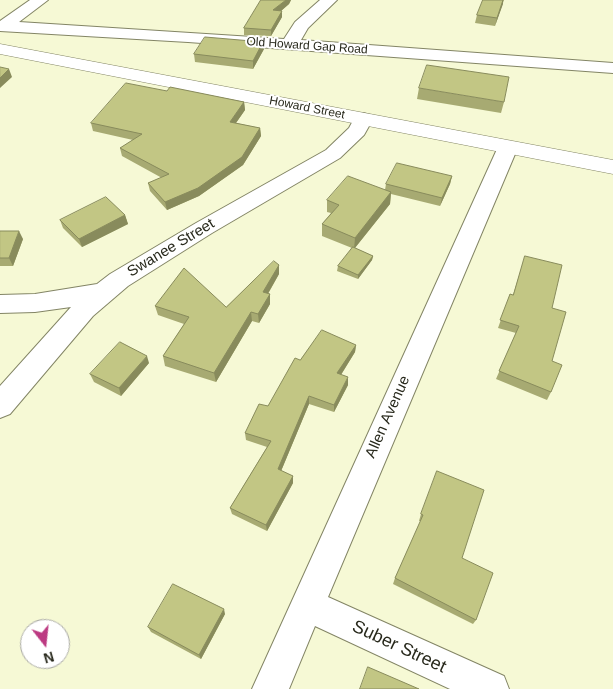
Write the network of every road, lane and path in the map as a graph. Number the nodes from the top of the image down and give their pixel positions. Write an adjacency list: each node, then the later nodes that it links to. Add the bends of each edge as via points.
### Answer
1 (40, 0): 3 (street)
2 (329, 0): 4 (street, via 301,26)
3 (2, 26): 4 (street, Old Howard Gap Road)
4 (290, 44): 6 (street, Old Howard Gap Road)
5 (0, 49): 7 (street, Howard Street)
6 (613, 68)
7 (363, 119): 8 (street, Howard Street); 10 (street, Swanee Street, via 357,131 333,154 140,266)
8 (508, 147): 9 (street, Howard Street); 13 (street, Allen Avenue)
9 (613, 167)
10 (101, 293): 11 (street, via 35,303); 12 (street, Swanee Street)
11 (0, 304)
12 (0, 406)
13 (307, 605): 14 (street, Allen Avenue); 15 (street, Suber Street)
14 (270, 689)
15 (490, 689)

